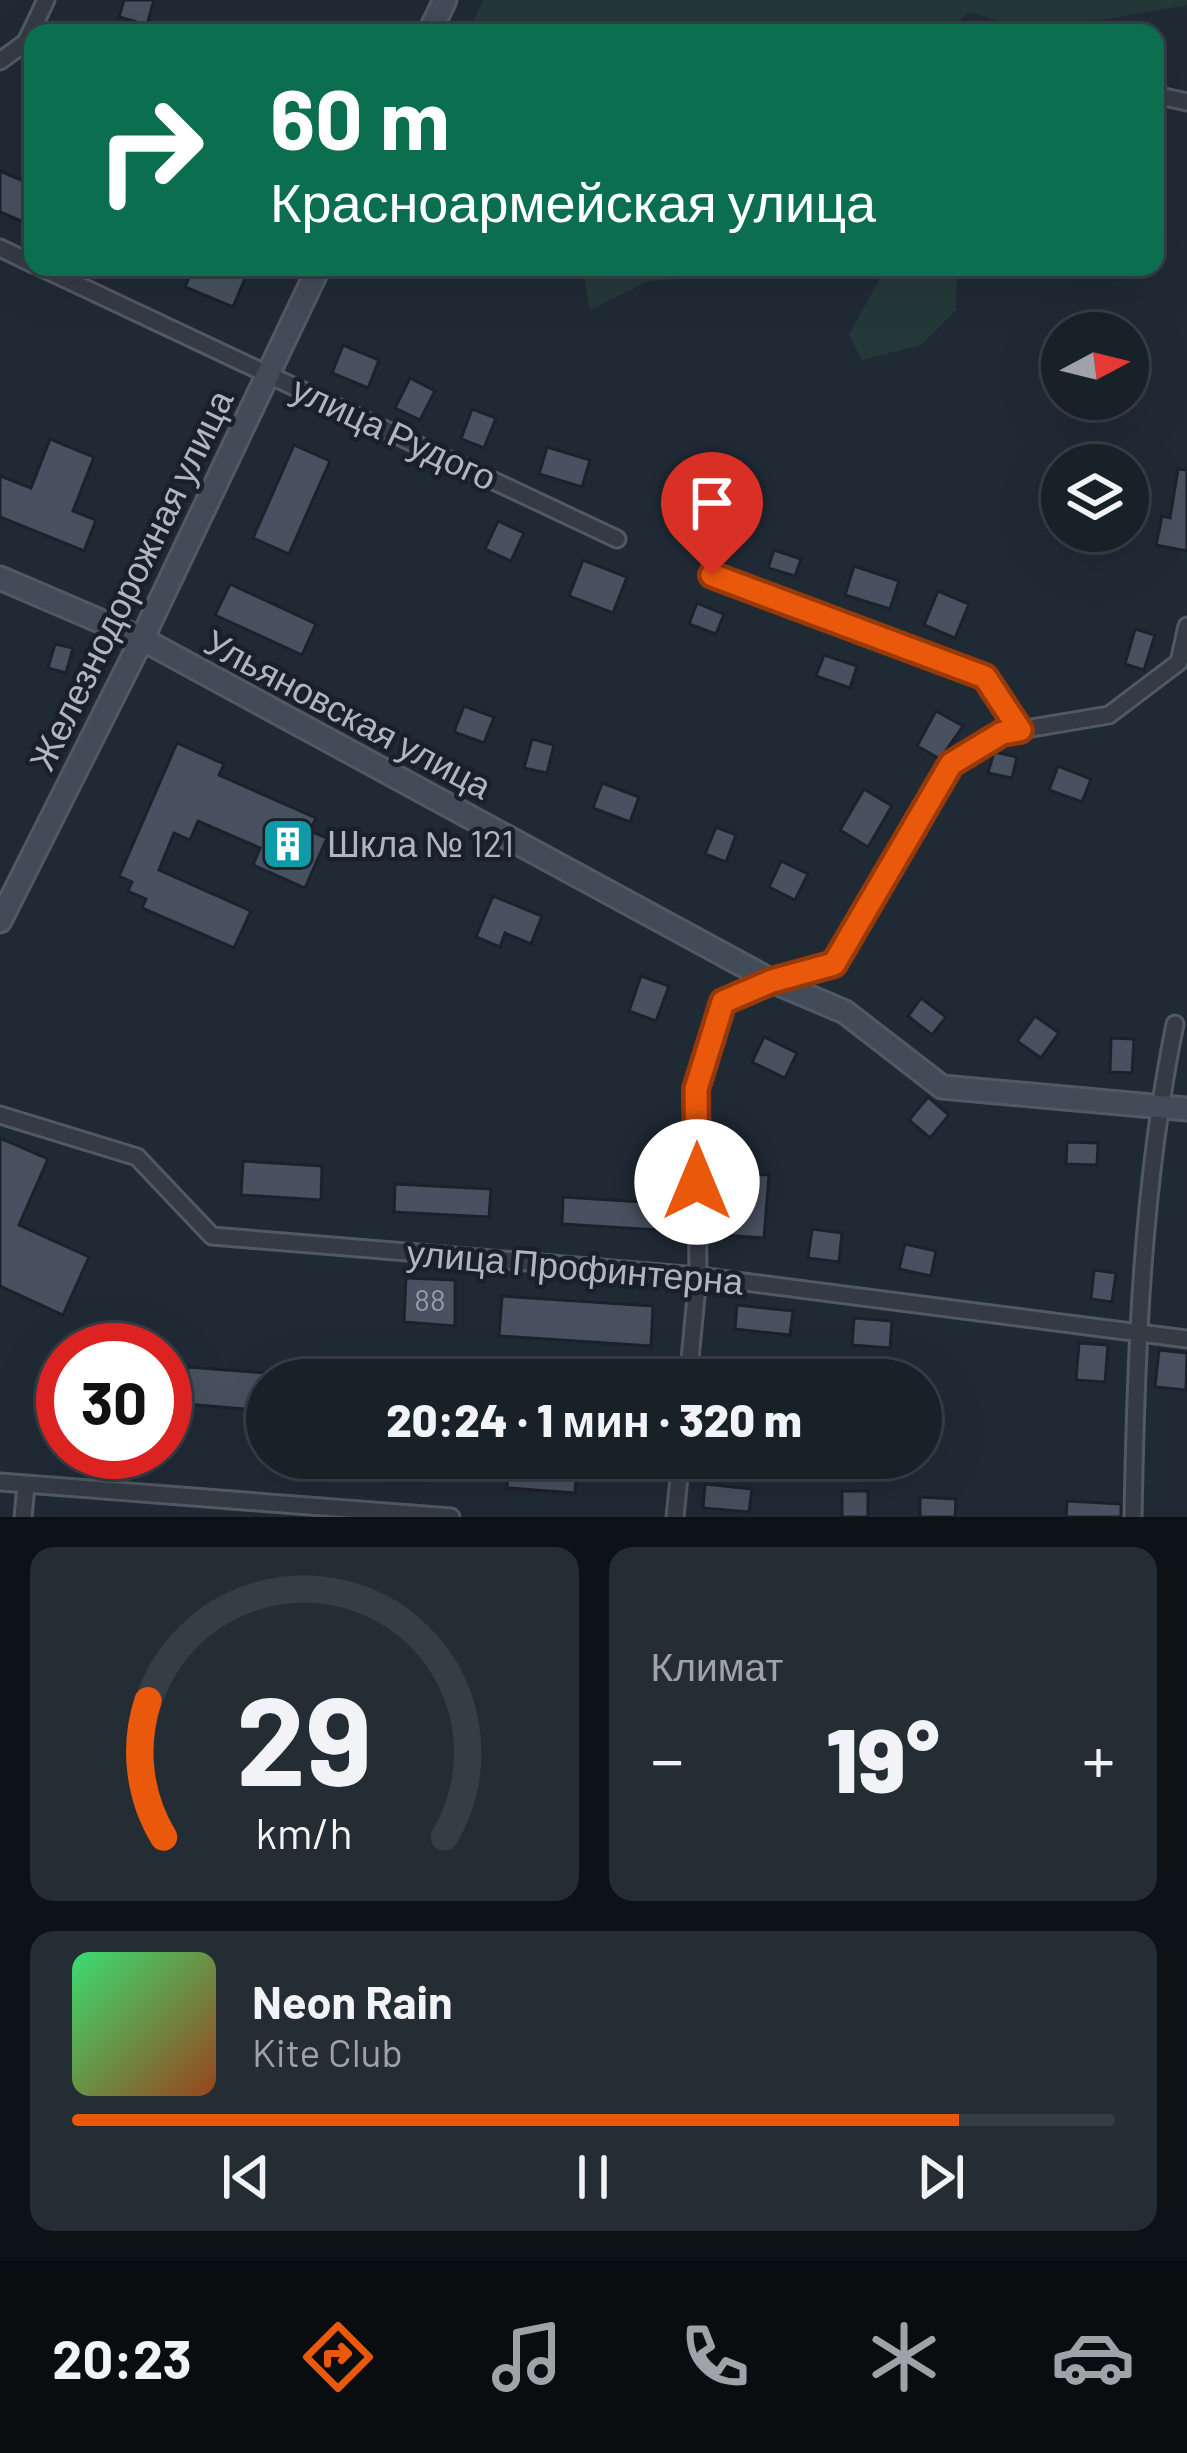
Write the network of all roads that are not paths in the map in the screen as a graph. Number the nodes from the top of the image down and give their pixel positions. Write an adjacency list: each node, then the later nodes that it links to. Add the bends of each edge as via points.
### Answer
1 (60, 276): 3 (street, улица Рудого)
2 (315, 276): 3 (street, Железнодорожная улица)
3 (268, 374): 4 (street, улица Рудого); 8 (street, Железнодорожная улица)
4 (617, 538)
5 (712, 575): 9 (street, via 985,677)
6 (0, 578): 8 (street, Ульяновская улица)
7 (1187, 626): 9 (street, via 1179,662 1109,715)
8 (142, 639): 10 (street, Железнодорожная улица); 11 (street, Ульяновская улица)
9 (1020, 730): 11 (street, via 951,764 834,964)
10 (0, 921)
11 (772, 981): 13 (street, Ульяновская улица, via 845,1012 942,1087); 16 (street, via 723,1002 696,1089)
12 (1175, 1024): 13 (street)
13 (1159, 1106): 14 (street, Ульяновская улица); 17 (street)
14 (1187, 1109)
15 (0, 1115): 16 (street, улица Профинтерна, via 137,1156 212,1236)
16 (698, 1276): 17 (street, улица Профинтерна); 19 (street)
17 (1137, 1333): 18 (street, улица Профинтерна); 27 (street)
18 (1187, 1339)
19 (690, 1359)
20 (679, 1479): 26 (street)
21 (0, 1482): 22 (street)
22 (26, 1486): 23 (street); 24 (street)
23 (340, 1514): 25 (street)
24 (23, 1517)
25 (451, 1517)
26 (675, 1517)
27 (1132, 1517)

